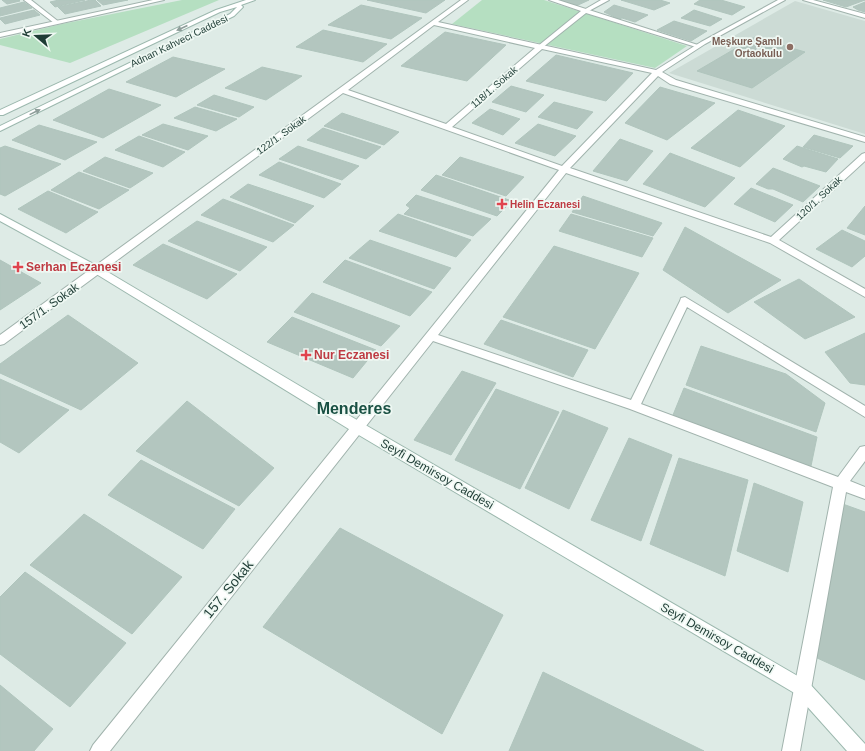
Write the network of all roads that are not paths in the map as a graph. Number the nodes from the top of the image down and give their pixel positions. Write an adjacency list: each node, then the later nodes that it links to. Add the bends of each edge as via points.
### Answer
1 (27, 0): 13 (street)
2 (161, 0): 9 (street)
3 (252, 0): 10 (street)
4 (465, 0): 14 (street, 122/1. Sokak)
5 (552, 0): 11 (street)
6 (606, 0): 11 (street)
7 (782, 0): 16 (street, 157. Sokak)
8 (806, 0): 12 (street)
9 (151, 1): 13 (street)
10 (244, 4): 20 (street, Adnan Kahveci Caddesi, one-way to 20, via 218,11); 22 (street, Adnan Kahveci Caddesi, one-way to 10, via 232,15)
11 (585, 11): 16 (street); 17 (street, 118/1. Sokak)
12 (865, 16)
13 (56, 22): 15 (street)
14 (432, 24): 17 (street); 19 (street, 122/1. Sokak)
15 (0, 35)
16 (701, 45): 18 (street, 157. Sokak)
17 (540, 47): 18 (street); 21 (street, 118/1. Sokak)
18 (657, 72): 23 (street, via 673,82); 25 (street, 157. Sokak)
19 (342, 90): 21 (street); 28 (street, 122/1. Sokak)
20 (0, 113)
21 (447, 127): 25 (street)
22 (0, 129)
23 (865, 140)
24 (865, 156): 27 (street, 120/1. Sokak)
25 (564, 169): 27 (street); 30 (street, 157. Sokak)
26 (0, 217): 28 (street, Seyfi Demirsoy Caddesi)
27 (773, 241): 29 (street)
28 (97, 270): 31 (street, 157/1. Sokak); 34 (street, Seyfi Demirsoy Caddesi)
29 (865, 294)
30 (429, 336): 32 (street); 34 (street, 157. Sokak)
31 (0, 342)
32 (634, 406): 33 (street, via 685,301); 36 (street)
33 (865, 412)
34 (357, 427): 38 (street, Seyfi Demirsoy Caddesi); 39 (street, 157. Sokak)
35 (865, 451): 36 (street)
36 (840, 484): 37 (street); 38 (street)
37 (865, 493)
38 (802, 688): 40 (street); 41 (street, Seyfi Demirsoy Caddesi)
39 (99, 751)
40 (791, 751)
41 (859, 751)

